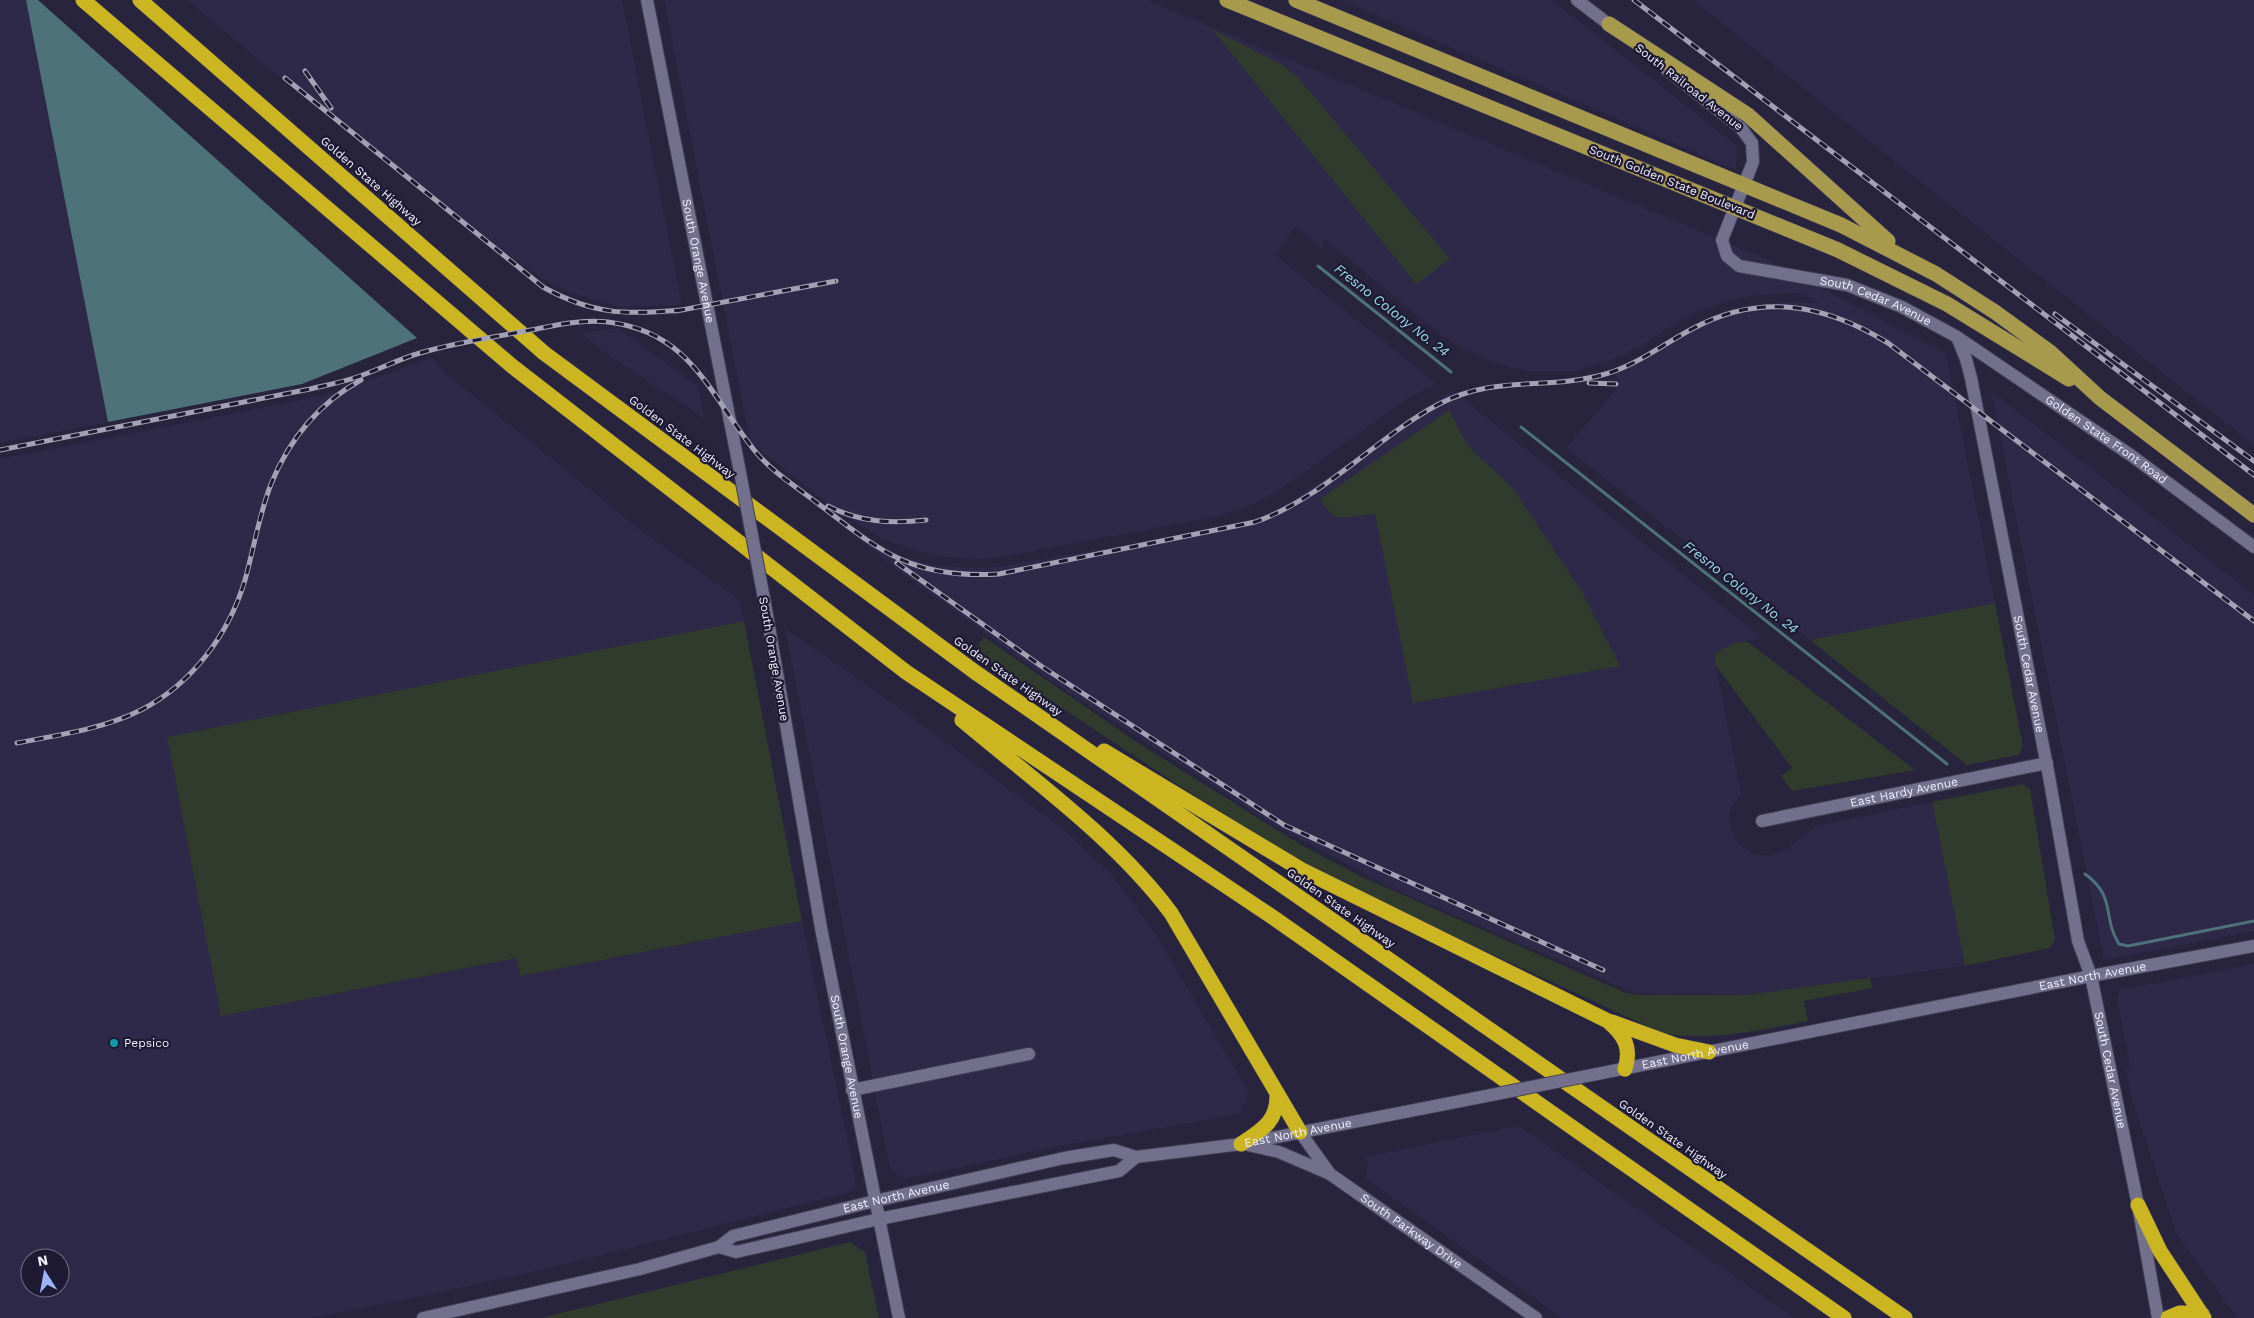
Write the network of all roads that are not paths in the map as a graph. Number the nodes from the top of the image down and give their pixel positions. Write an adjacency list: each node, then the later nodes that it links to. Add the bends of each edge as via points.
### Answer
1 (82, 0): 14 (highway, via 512,366)
2 (140, 0): 15 (highway, Golden State Highway, via 544,353)
3 (647, 0): 24 (street, South Orange Avenue, bridge, via 740,467)
4 (1227, 0): 8 (main road, South Golden State Boulevard)
5 (1296, 0): 8 (main road, South Golden State Boulevard)
6 (1577, 0): 7 (street, South Railroad Avenue)
7 (1609, 24): 8 (street, South Railroad Avenue, via 1747,134 1754,156); 9 (main road, via 1748,115)
8 (1740, 196): 9 (main road, South Golden State Boulevard, via 1841,225); 10 (street, South Cedar Avenue, via 1723,234 1722,246 1727,256 1739,266 1847,285 1902,307); 11 (main road, South Golden State Boulevard, via 1838,250 1917,287)
9 (1904, 256): 11 (main road, South Golden State Boulevard, via 1995,312 2050,352)
10 (1957, 337): 13 (street, Golden State Front Road, via 2132,456); 16 (street, South Cedar Avenue, via 1971,378)
11 (2100, 398): 12 (main road, South Golden State Boulevard)
12 (2254, 515)
13 (2254, 547)
14 (906, 672): 25 (highway, via 1096,832 1136,870 1171,913); 38 (highway, via 1271,916)
15 (975, 672): 20 (highway, via 1302,870); 39 (highway, Golden State Highway)
16 (2047, 763): 17 (street, East Hardy Avenue); 19 (street, South Cedar Avenue, via 2078,941)
17 (1762, 821)
18 (2254, 946): 19 (street, East North Avenue)
19 (2091, 976): 21 (street, East North Avenue); 31 (street, South Cedar Avenue)
20 (1608, 1021): 21 (highway, via 1675,1045); 23 (highway, via 1621,1032 1628,1044)
21 (1709, 1052): 23 (street, East North Avenue)
22 (1029, 1054): 24 (street)
23 (1625, 1069): 26 (street, East North Avenue, bridge)
24 (852, 1090): 30 (street, South Orange Avenue)
25 (1277, 1094): 26 (highway); 27 (highway, via 1277,1106 1268,1124)
26 (1300, 1132): 27 (street, East North Avenue); 29 (street, South Parkway Drive)
27 (1241, 1144): 28 (street, East North Avenue); 29 (street, via 1279,1152)
28 (1136, 1157): 30 (street, East North Avenue, via 1114,1150); 32 (street, East North Avenue, via 1119,1171)
29 (1330, 1174): 37 (street, South Parkway Drive)
30 (875, 1200): 32 (street, South Orange Avenue); 33 (street, East North Avenue, via 733,1236)
31 (2138, 1205): 34 (highway, via 2160,1251); 40 (street, South Cedar Avenue)
32 (879, 1219): 33 (street, East North Avenue, via 736,1252); 36 (street, South Orange Avenue)
33 (719, 1247): 35 (street, East North Avenue, via 640,1269)
34 (2203, 1316): 41 (highway, via 2180,1313)
35 (423, 1318)
36 (899, 1318)
37 (1536, 1318)
38 (1844, 1318)
39 (1905, 1318)
40 (2158, 1318)
41 (2168, 1318)

